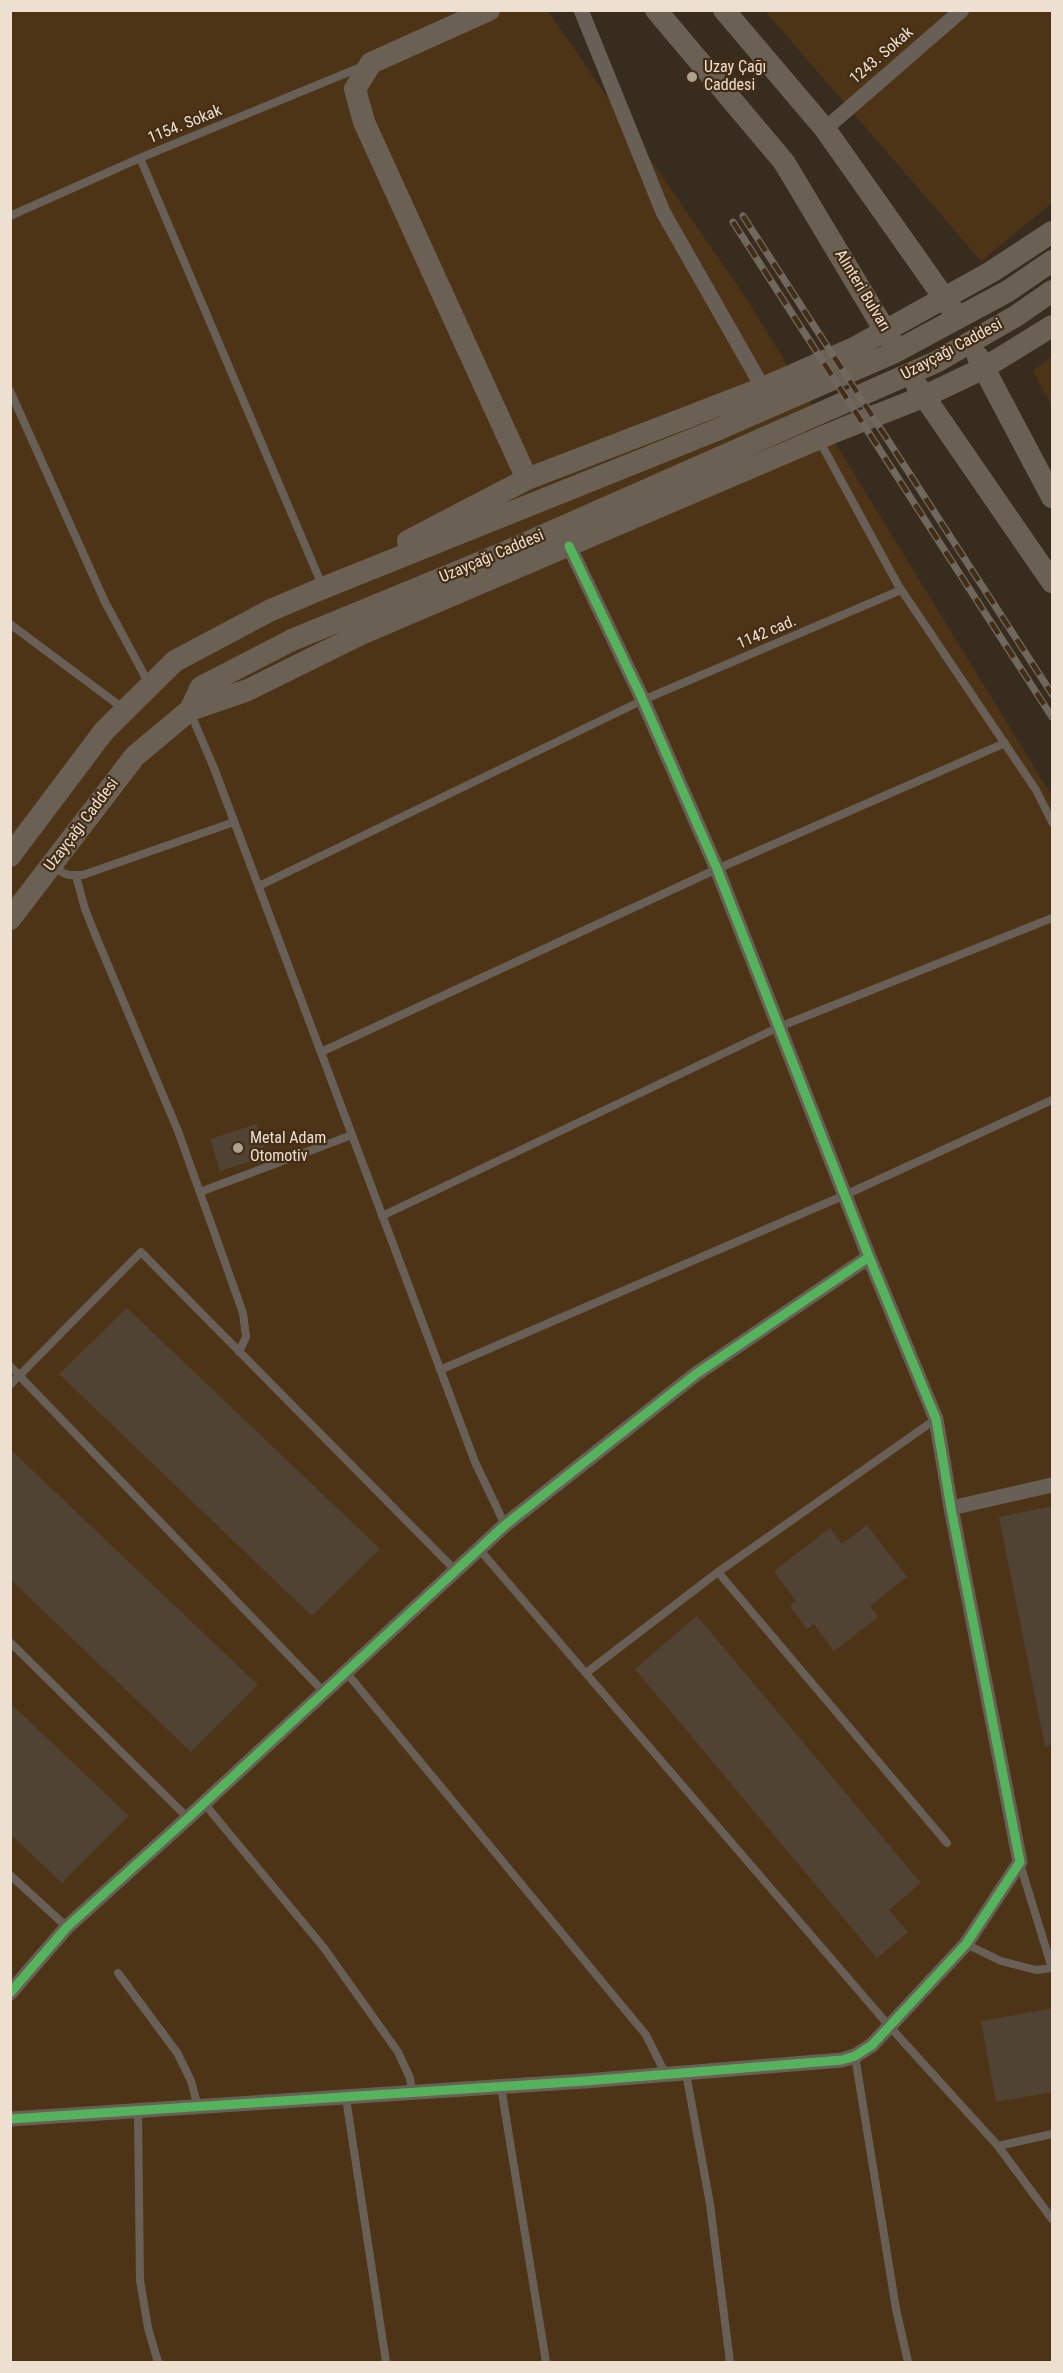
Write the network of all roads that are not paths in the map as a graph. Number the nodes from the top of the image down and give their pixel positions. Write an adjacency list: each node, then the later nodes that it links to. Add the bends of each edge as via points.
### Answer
1 (489, 10): 6 (main road)
2 (581, 10): 17 (street, via 663,212)
3 (656, 10): 15 (main road, Alınteri Bulvarı, via 784,162)
4 (724, 10): 7 (main road)
5 (962, 10): 7 (street, 1243. Sokak)
6 (370, 63): 8 (lane, 1154. Sokak); 21 (main road, via 355,89 364,122)
7 (825, 129): 13 (main road)
8 (140, 158): 9 (lane, 1154. Sokak); 25 (lane)
9 (10, 216)
10 (1053, 232): 13 (main road)
11 (1053, 261): 25 (main road, Uzayçağı Caddesi, via 1008,291 893,353 719,429)
12 (1053, 291): 31 (main road, Uzayçağı Caddesi, via 936,363 501,554 292,640 201,687)
13 (946, 298): 15 (main road); 16 (main road)
14 (1053, 326): 16 (main road)
15 (886, 330): 17 (main road); 19 (main road, Alınteri Bulvarı)
16 (984, 368): 19 (main road); 22 (main road)
17 (763, 388): 21 (main road)
18 (10, 391): 28 (lane, via 105,602)
19 (923, 397): 20 (main road); 24 (main road, Alınteri Bulvarı)
20 (818, 439): 23 (main road); 26 (lane)
21 (527, 479): 25 (main road)
22 (1053, 496)
23 (569, 546): 29 (street); 31 (main road, via 359,635 248,690)
24 (1053, 582)
25 (323, 588): 28 (main road, Uzayçağı Caddesi, via 271,610 175,661)
26 (902, 591): 29 (lane, 1142 cad.); 32 (lane)
27 (10, 624): 30 (lane)
28 (150, 686): 30 (main road, Uzayçağı Caddesi)
29 (643, 700): 37 (street); 39 (lane, 1142 cad.)
30 (125, 710): 35 (main road, Uzayçağı Caddesi, via 104,731)
31 (190, 710): 33 (lane); 36 (main road, Uzayçağı Caddesi, via 135,756)
32 (1005, 743): 34 (lane); 37 (lane)
33 (234, 822): 38 (lane); 39 (lane)
34 (1053, 822)
35 (10, 856)
36 (53, 863): 38 (lane, via 63,873); 41 (main road, Uzayçağı Caddesi)
37 (717, 869): 42 (street); 43 (lane)
38 (76, 876): 46 (lane, via 85,909)
39 (259, 886): 43 (lane)
40 (1053, 918): 42 (lane)
41 (10, 919)
42 (779, 1027): 47 (street); 48 (lane)
43 (321, 1052): 45 (lane)
44 (1053, 1100): 47 (lane)
45 (352, 1135): 46 (lane); 48 (lane)
46 (200, 1192): 50 (lane, via 246,1321 246,1337)
47 (845, 1195): 49 (street); 52 (lane)
48 (382, 1215): 52 (lane)
49 (869, 1257): 55 (street); 58 (street, via 696,1374)
50 (239, 1352): 53 (lane, via 141,1252); 60 (lane)
51 (10, 1366): 53 (lane)
52 (440, 1370): 58 (lane, via 475,1462)
53 (20, 1376): 54 (lane); 65 (lane)
54 (10, 1385)
55 (936, 1419): 57 (street); 61 (lane)
56 (1053, 1485): 57 (street)
57 (951, 1508): 69 (street)
58 (505, 1525): 59 (street)
59 (479, 1549): 60 (street); 64 (lane)
60 (456, 1571): 63 (street)
61 (718, 1572): 64 (lane); 68 (lane)
62 (10, 1642): 67 (lane)
63 (346, 1672): 65 (street); 79 (lane, via 646,2035)
64 (586, 1672): 76 (lane)
65 (324, 1692): 66 (street)
66 (203, 1802): 67 (street); 81 (lane, via 324,1948 398,2052)
67 (188, 1818): 71 (street)
68 (947, 1843)
69 (1020, 1862): 72 (street); 73 (lane)
70 (10, 1875): 71 (lane)
71 (67, 1927): 75 (street)
72 (966, 1944): 73 (lane, via 1001,1961 1036,1970); 76 (street)
73 (1053, 1968)
74 (118, 1973): 83 (lane, via 178,2054)
75 (10, 1993)
76 (890, 2027): 77 (street); 87 (lane)
77 (855, 2056): 78 (street, via 828,2063); 93 (lane)
78 (686, 2073): 79 (street); 92 (lane, via 710,2204)
79 (666, 2075): 80 (street)
80 (501, 2087): 81 (street); 91 (lane)
81 (412, 2093): 82 (street)
82 (346, 2098): 83 (street); 90 (lane)
83 (198, 2107): 84 (street)
84 (138, 2111): 85 (street); 89 (lane, via 140,2280)
85 (10, 2119)
86 (1053, 2134): 87 (lane)
87 (998, 2146): 88 (lane)
88 (1053, 2219)
89 (158, 2362)
90 (386, 2362)
91 (546, 2362)
92 (730, 2362)
93 (908, 2362)

